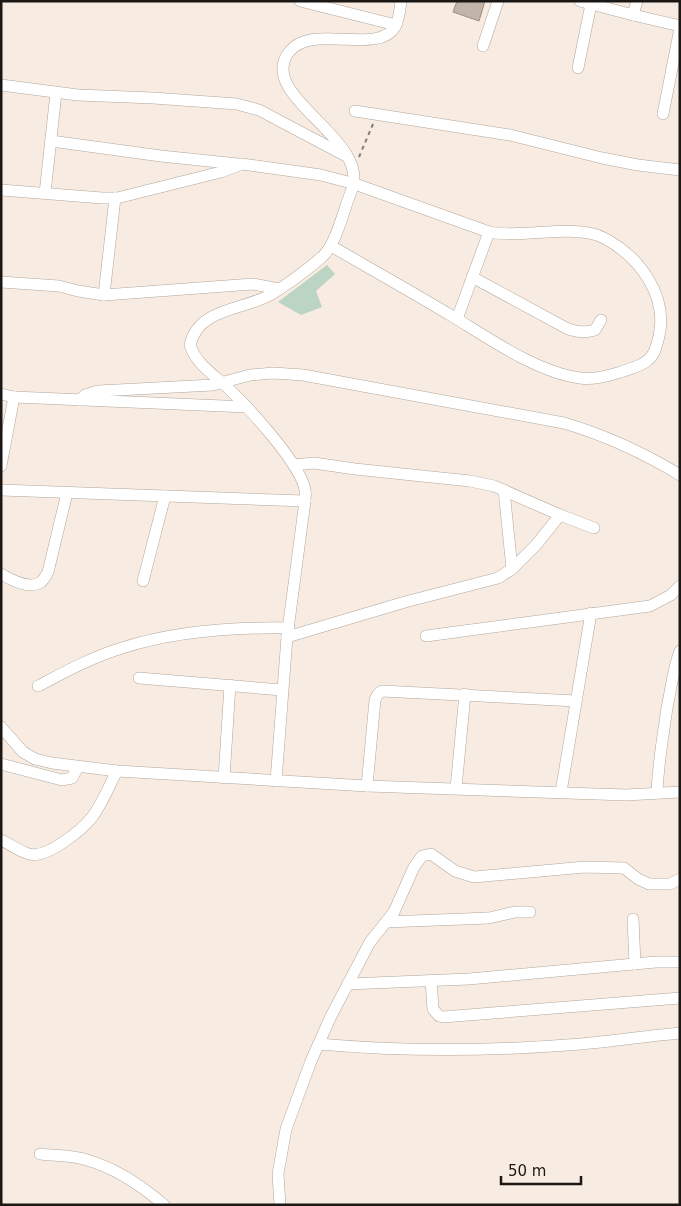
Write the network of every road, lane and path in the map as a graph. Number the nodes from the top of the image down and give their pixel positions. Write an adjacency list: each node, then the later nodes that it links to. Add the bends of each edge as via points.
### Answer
1 (301, 1): 7 (street)
2 (401, 1): 7 (street)
3 (498, 1): 9 (street)
4 (637, 1): 6 (street)
5 (586, 3): 6 (street); 10 (street)
6 (634, 15): 8 (street)
7 (396, 25): 17 (street, via 389,33 376,38 321,38 306,42 293,47 282,63 289,89)
8 (680, 27): 14 (street)
9 (483, 46)
10 (578, 68)
11 (1, 85): 12 (street)
12 (56, 93): 16 (street); 17 (street, via 237,104 259,110)
13 (355, 111): 15 (street)
14 (663, 114)
15 (377, 115): 17 (path, via 357,160); 19 (street, via 510,135 622,162)
16 (51, 141): 18 (street); 22 (street)
17 (350, 160): 20 (street)
18 (242, 164): 20 (street, via 321,175); 23 (street)
19 (680, 170)
20 (355, 184): 24 (street); 25 (street)
21 (1, 190): 22 (street)
22 (45, 192): 23 (street)
23 (115, 198): 29 (street)
24 (489, 232): 26 (street); 30 (street, via 502,235 565,232 604,238 634,262 655,289 662,315 656,348 640,365 606,376 581,378 544,368)
25 (331, 246): 28 (street, via 321,258); 30 (street)
26 (472, 277): 30 (street); 31 (street, via 568,329 588,332 595,330)
27 (1, 282): 29 (street, via 59,286)
28 (279, 289): 29 (street, via 253,284); 32 (street, via 262,299 211,317 195,332 190,345 192,353)
29 (104, 295)
30 (457, 320)
31 (601, 320)
32 (222, 382): 35 (street, via 98,391); 36 (street); 39 (street, via 257,374 303,375 564,423 586,429)
33 (1, 394): 34 (street)
34 (14, 397): 35 (street); 38 (street)
35 (80, 400): 36 (street)
36 (247, 407): 37 (street)
37 (294, 465): 41 (street, via 314,463 438,476); 44 (street, via 305,490)
38 (1, 466)
39 (680, 475)
40 (1, 490): 42 (street)
41 (504, 490): 45 (street); 47 (street)
42 (67, 493): 43 (street); 48 (street, via 43,581 26,584)
43 (165, 496): 44 (street); 49 (street)
44 (305, 501): 52 (street)
45 (560, 516): 46 (street); 47 (street)
46 (594, 528)
47 (512, 569): 52 (street, via 498,578)
48 (1, 574)
49 (142, 581)
50 (680, 586): 51 (street, via 650,606)
51 (591, 614): 53 (street); 60 (street)
52 (288, 632): 57 (street, via 252,628 212,630 157,639 89,660); 58 (street)
53 (426, 636)
54 (680, 651): 71 (street, via 663,732)
55 (138, 678): 56 (street)
56 (230, 685): 58 (street); 65 (street)
57 (38, 686)
58 (282, 690): 66 (street)
59 (465, 694): 60 (street); 67 (street, via 388,691 378,694); 68 (street)
60 (576, 701): 69 (street)
61 (1, 727): 63 (street, via 23,752 52,763)
62 (1, 764): 63 (street, via 62,780 72,778)
63 (78, 767): 64 (street)
64 (117, 772): 65 (street); 72 (street, via 93,816 81,829 44,854 28,854)
65 (224, 778): 66 (street)
66 (276, 781): 67 (street)
67 (367, 786): 68 (street)
68 (456, 788): 69 (street)
69 (561, 792): 71 (street)
70 (680, 792): 71 (street)
71 (657, 793)
72 (1, 840)
73 (680, 879): 76 (street, via 670,884 649,884 624,868 585,867 474,876 455,871 431,854 426,854 418,860 394,912)
74 (530, 912): 76 (street, via 489,918)
75 (633, 918): 78 (street)
76 (386, 922): 80 (street, via 370,942)
77 (680, 962): 78 (street)
78 (635, 964): 79 (street)
79 (431, 980): 80 (street); 81 (street, via 433,1009 444,1017)
80 (348, 984): 83 (street)
81 (680, 998)
82 (680, 1033): 83 (street, via 583,1044 473,1051 364,1049)
83 (319, 1044): 86 (street, via 286,1128 278,1174)
84 (40, 1154): 85 (street, via 75,1157 98,1164 131,1180)
85 (164, 1205)
86 (280, 1205)

